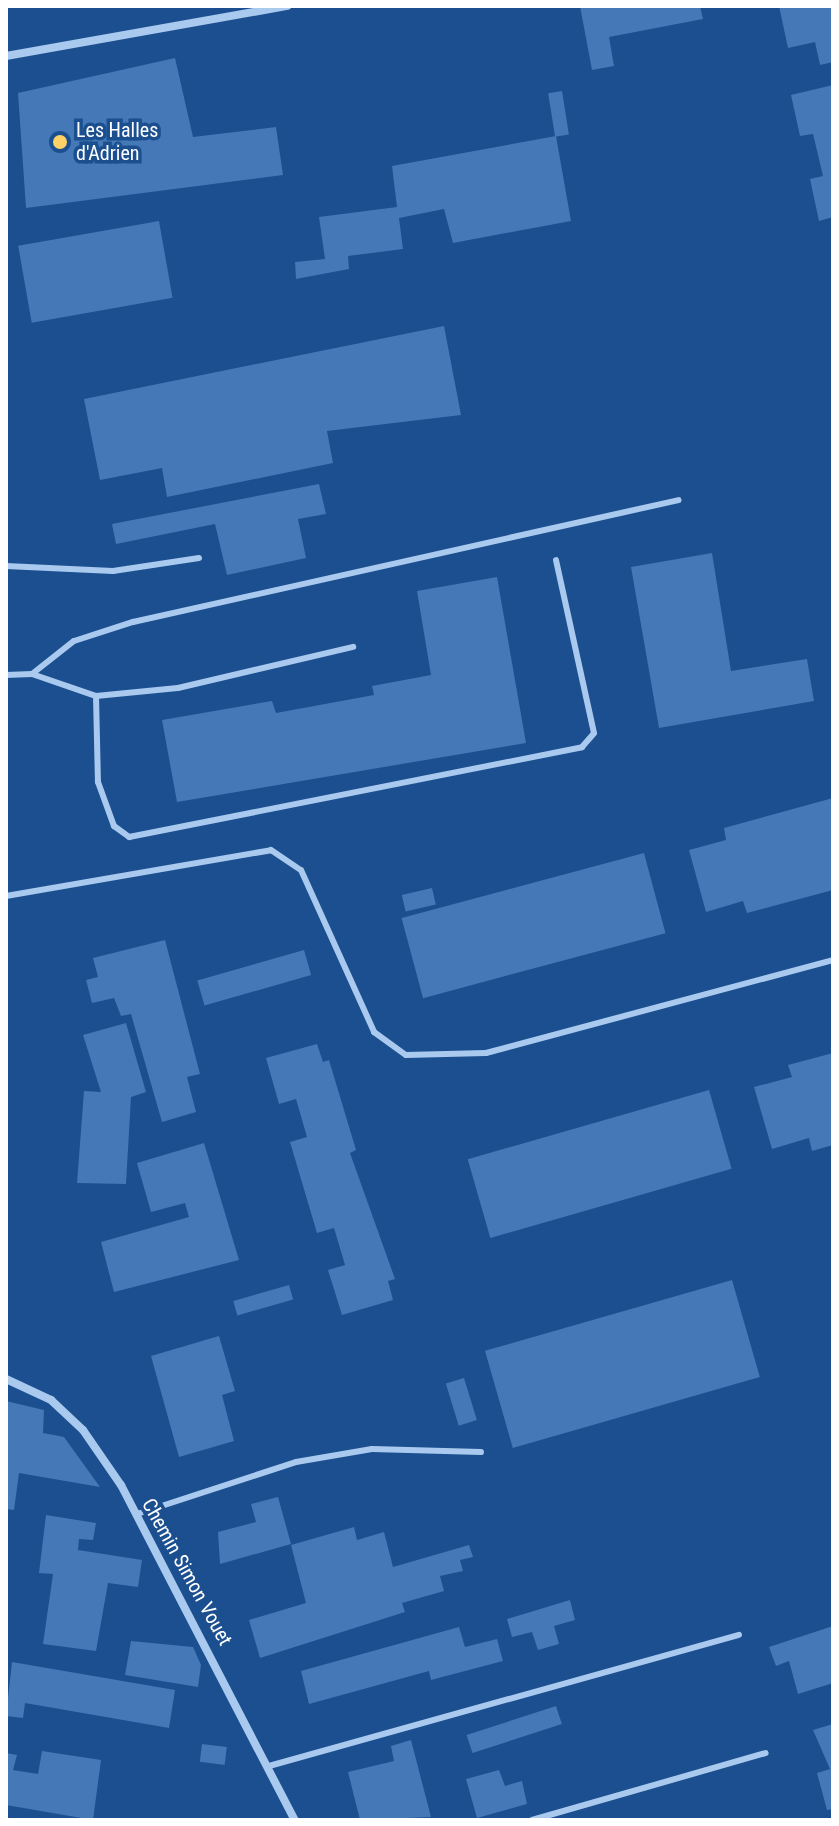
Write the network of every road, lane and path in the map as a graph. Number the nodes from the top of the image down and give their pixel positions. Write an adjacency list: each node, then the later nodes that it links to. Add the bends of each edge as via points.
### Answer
1 (288, 6): 2 (street)
2 (6, 56)
3 (679, 500): 8 (lane, via 133,622 74,641)
4 (199, 558): 6 (lane, via 113,571)
5 (556, 560): 10 (lane, via 594,733 582,747 129,837 114,826 98,782)
6 (6, 566)
7 (353, 647): 10 (lane, via 178,688)
8 (32, 674): 9 (lane); 10 (lane)
9 (6, 675)
10 (96, 696)
11 (6, 896): 12 (lane, via 271,850 301,870 374,1032 406,1055 486,1053)
12 (833, 960)
13 (6, 1379): 15 (street, Chemin Simon Vouet, via 51,1400 83,1430)
14 (481, 1452): 15 (lane, via 372,1449 296,1462)
15 (137, 1514): 18 (street, Chemin Simon Vouet)
16 (739, 1635): 18 (lane)
17 (766, 1753): 20 (lane)
18 (269, 1766): 19 (street, Chemin Simon Vouet)
19 (295, 1820)
20 (532, 1820)

